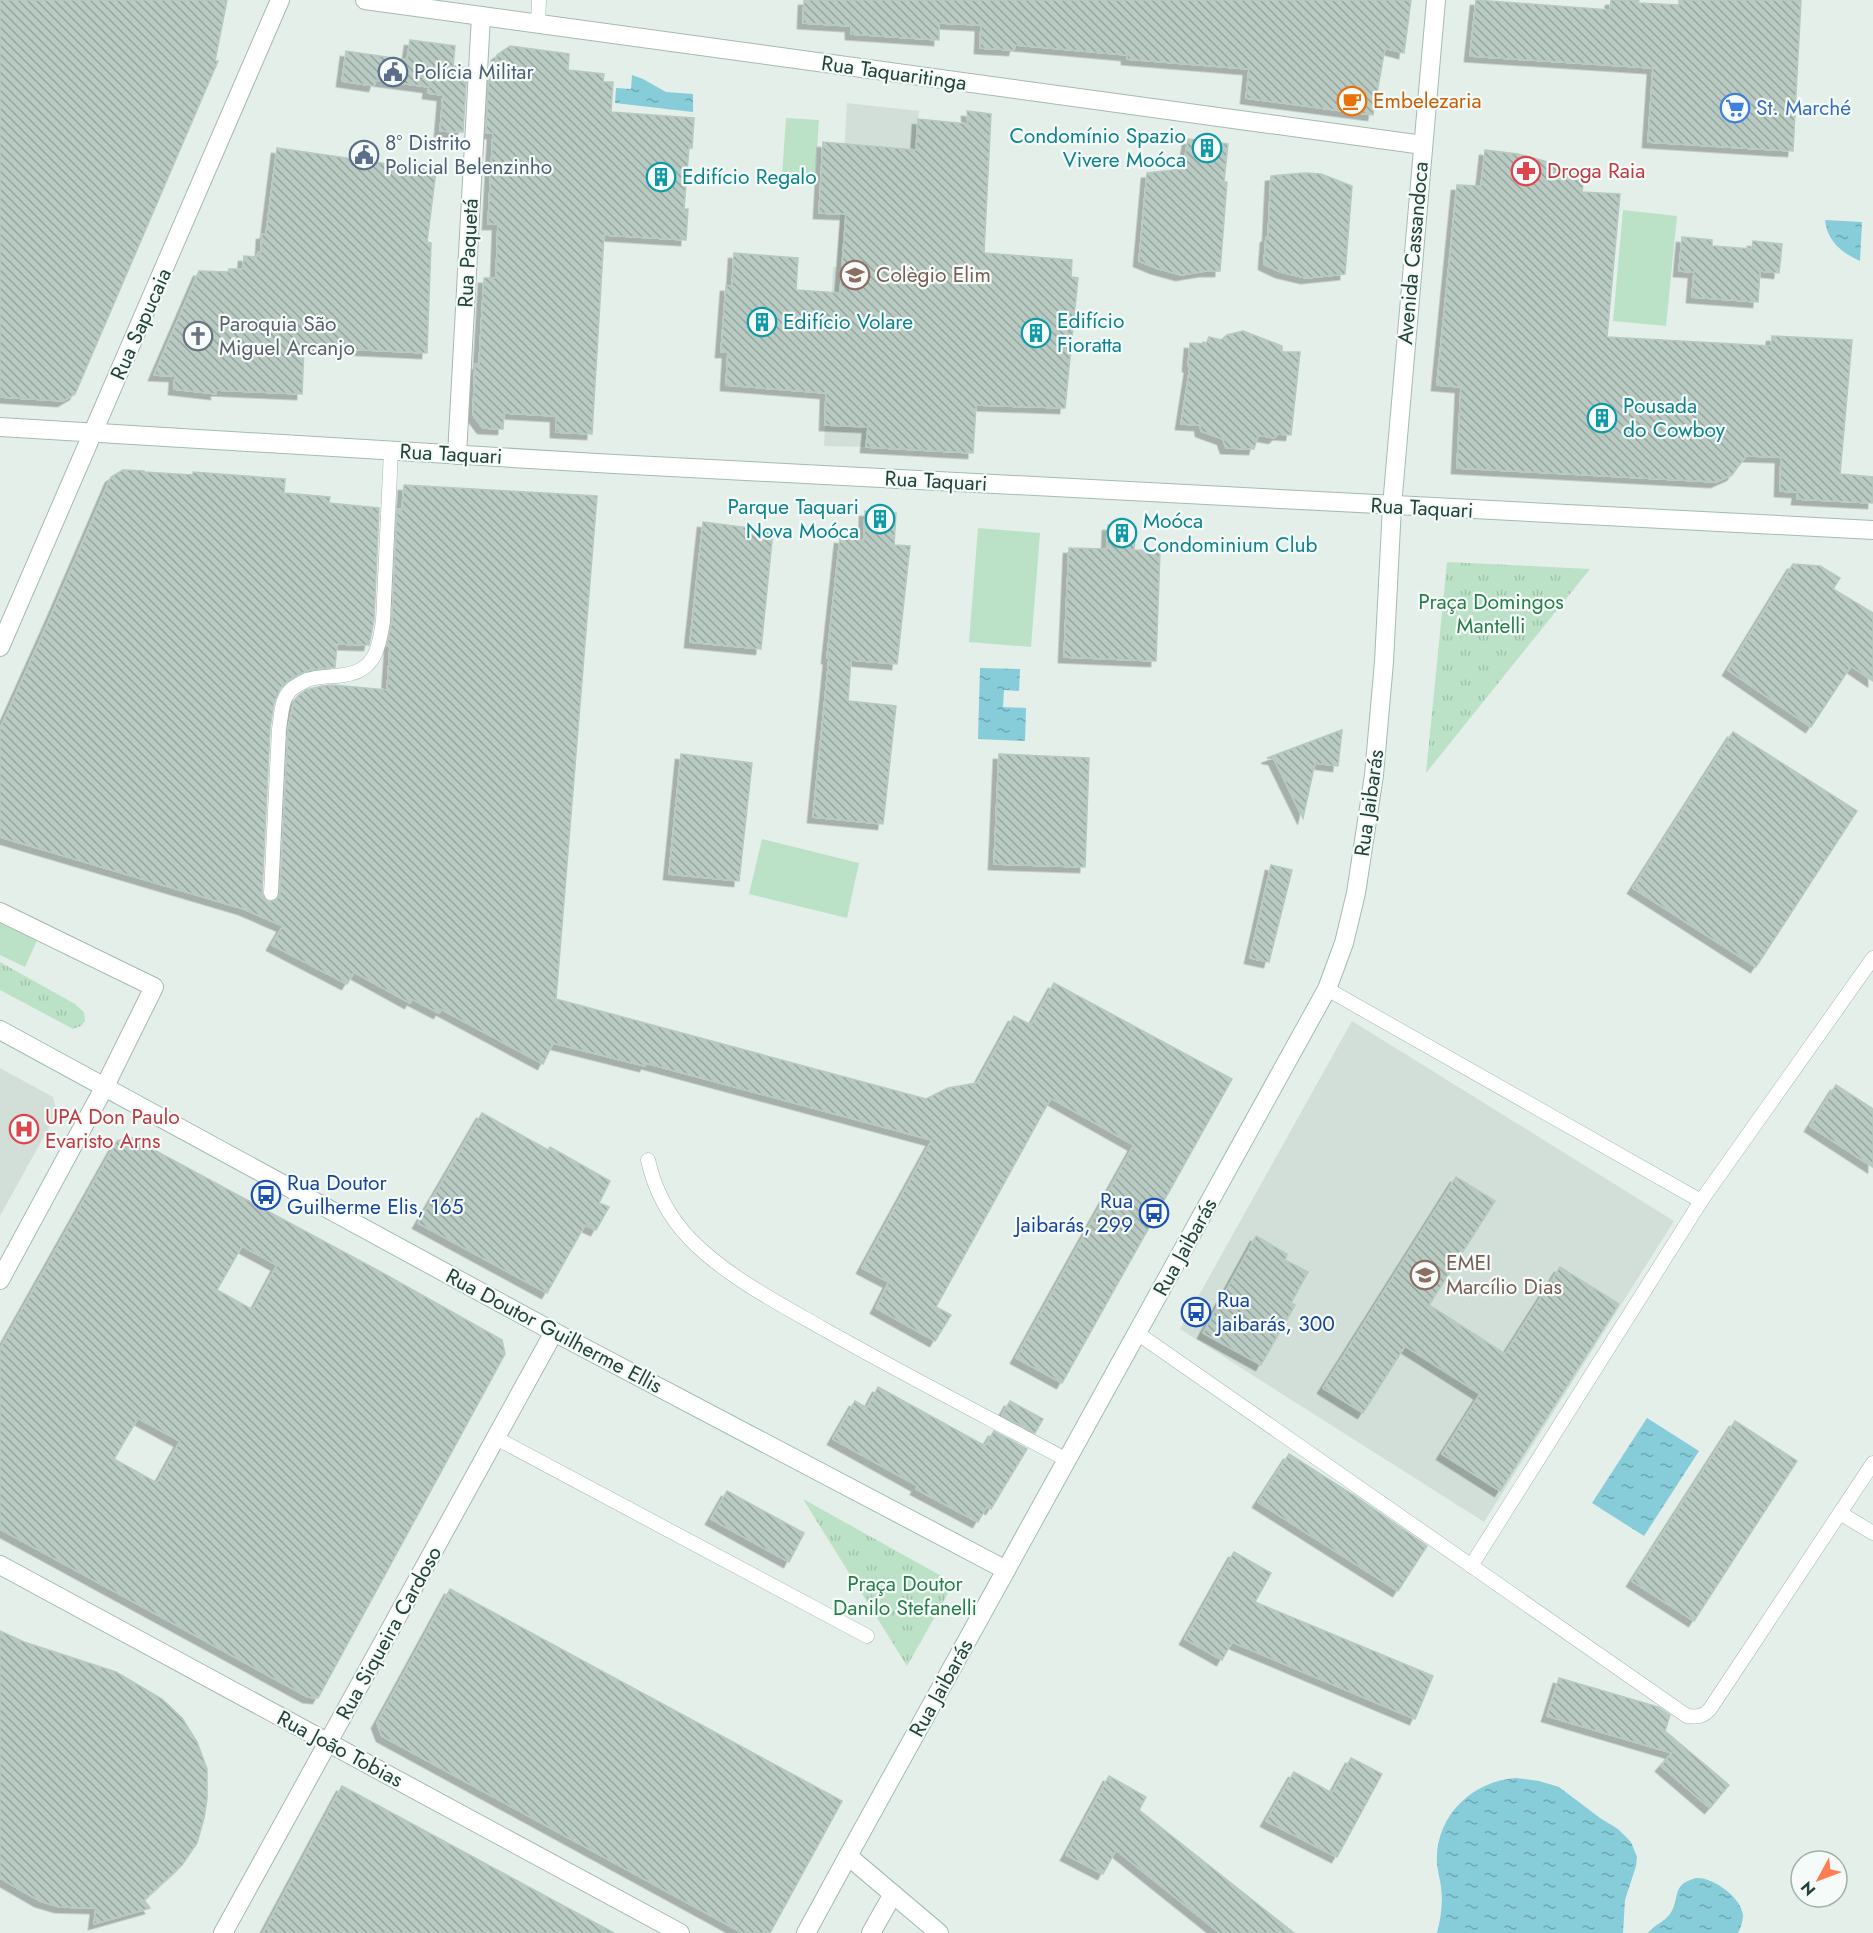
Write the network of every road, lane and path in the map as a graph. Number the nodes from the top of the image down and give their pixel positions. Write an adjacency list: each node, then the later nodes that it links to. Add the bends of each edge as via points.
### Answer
1 (280, 0): 9 (street, Rua Sapucaia)
2 (365, 0): 5 (street, Rua Taquaritinga)
3 (539, 0): 6 (lane)
4 (1437, 0): 7 (street, Avenida Cassandoca)
5 (481, 16): 6 (street, Rua Taquaritinga); 11 (street, Rua Paquetá)
6 (538, 24): 7 (street, Rua Taquaritinga)
7 (1423, 145): 12 (street, Avenida Cassandoca)
8 (0, 426): 9 (street, Rua Taquari)
9 (94, 432): 10 (street, Rua Taquari); 14 (street, Rua Sapucaia)
10 (391, 451): 11 (street, Rua Taquari); 15 (lane, via 379,645 372,660 361,670 314,678 288,693 279,729)
11 (457, 454): 12 (street, Rua Taquari)
12 (1392, 506): 13 (street, Rua Taquari); 18 (street, Rua Jaibarás, via 1374,776 1356,893)
13 (1873, 530)
14 (0, 647)
15 (271, 893)
16 (0, 912): 20 (street, via 154,987)
17 (1873, 958): 22 (lane)
18 (1327, 989): 22 (lane); 25 (street, Rua Jaibarás)
19 (0, 1030): 20 (street, Rua Doutor Guilherme Ellis)
20 (104, 1088): 23 (street); 24 (street, Rua Doutor Guilherme Ellis)
21 (648, 1160): 27 (lane, via 654,1185 667,1211 690,1240 723,1267 765,1296)
22 (1701, 1202): 32 (lane)
23 (0, 1280)
24 (555, 1332): 26 (street, Rua Siqueira Cardoso); 33 (street, Rua Doutor Guilherme Ellis)
25 (1137, 1333): 27 (street, Rua Jaibarás); 32 (lane)
26 (496, 1438): 34 (lane); 35 (street, Rua Siqueira Cardoso)
27 (1067, 1460): 33 (street, Rua Jaibarás)
28 (1873, 1463): 29 (lane)
29 (1840, 1513): 30 (lane); 32 (lane, via 1710,1709 1697,1717 1687,1716)
30 (1873, 1533)
31 (0, 1565): 35 (street, Rua João Tobias)
32 (1471, 1566)
33 (1006, 1570): 36 (street, Rua Jaibarás)
34 (867, 1636)
35 (328, 1743): 38 (street, Rua Siqueira Cardoso); 39 (street, Rua João Tobias)
36 (848, 1856): 37 (street); 40 (street, Rua Jaibarás)
37 (893, 1894): 41 (street); 42 (street)
38 (223, 1933)
39 (680, 1933)
40 (806, 1933)
41 (872, 1933)
42 (939, 1933)

